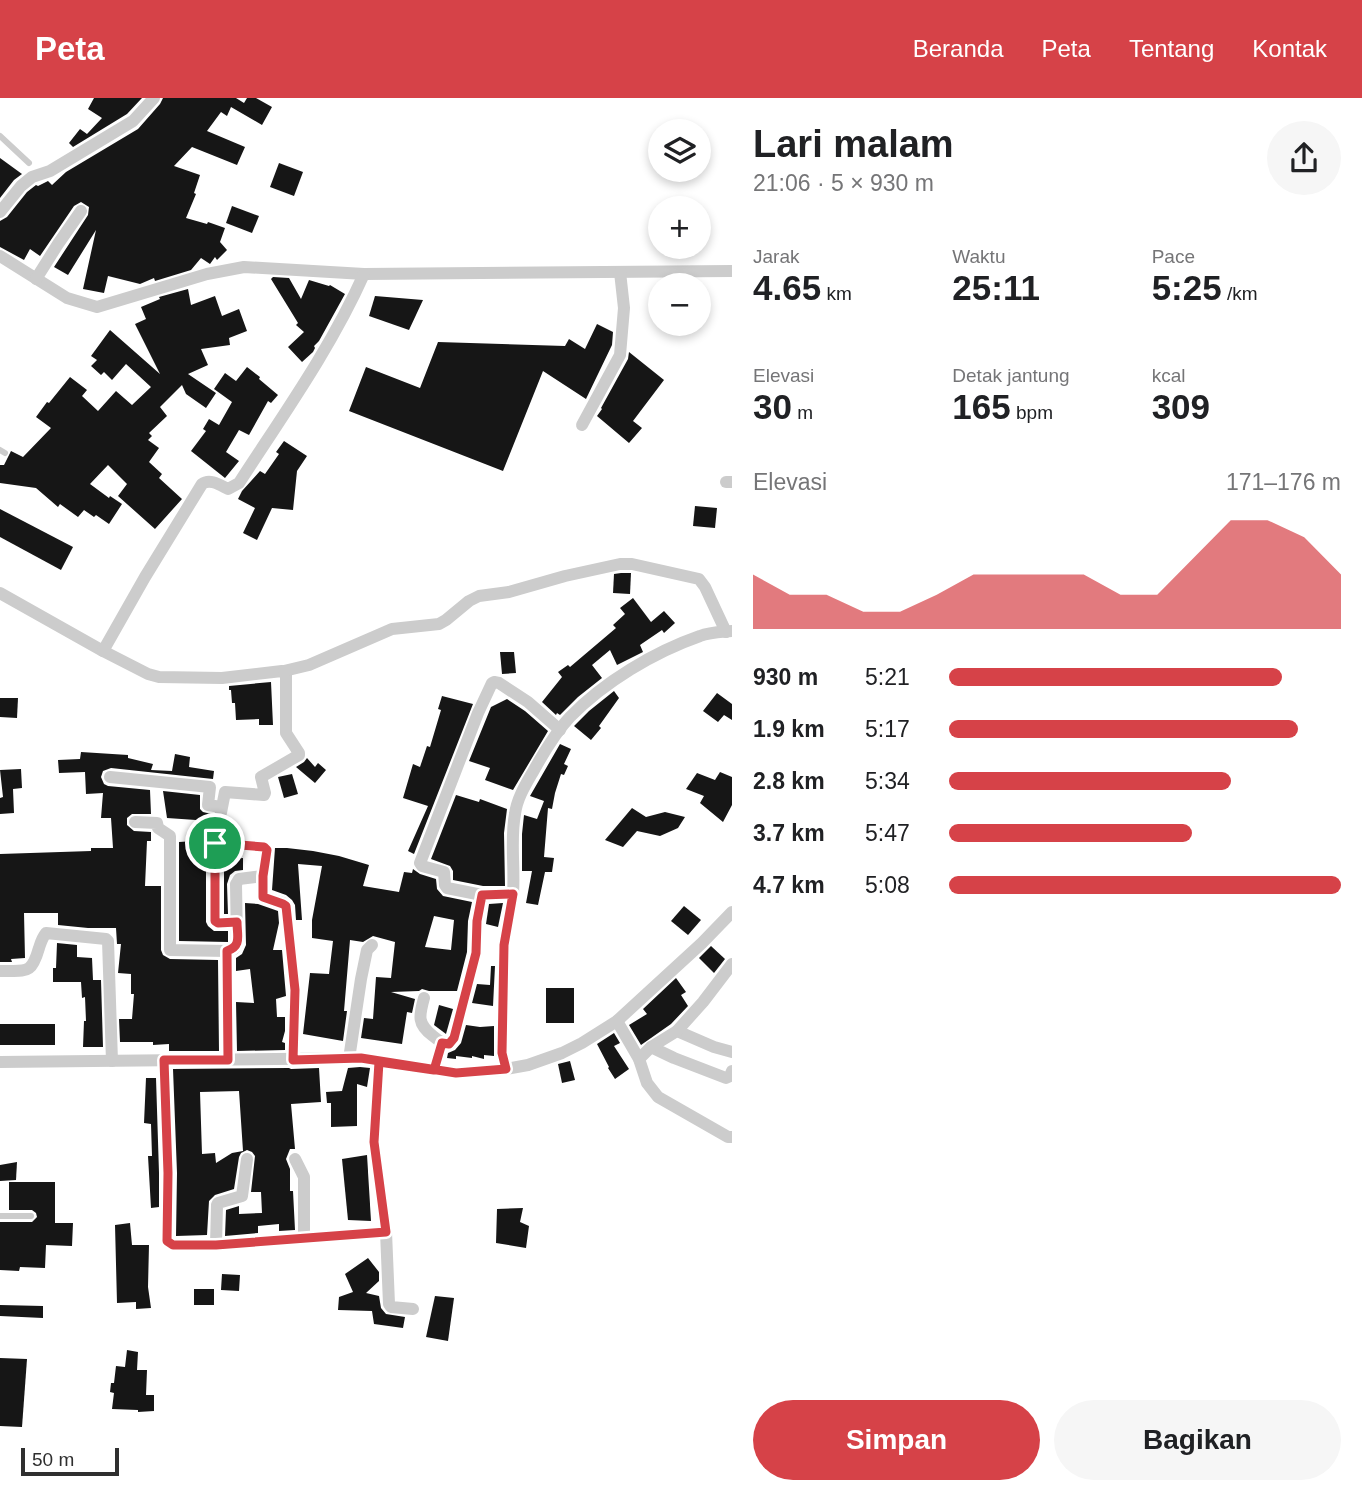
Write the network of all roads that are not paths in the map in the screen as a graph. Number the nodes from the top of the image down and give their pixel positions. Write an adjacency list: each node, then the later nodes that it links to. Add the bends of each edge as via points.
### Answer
1 (155, 98): 5 (street, via 133,121 99,143 32,177)
2 (0, 136): 3 (lane)
3 (29, 163)
4 (81, 211): 10 (street)
5 (0, 212)
6 (0, 256): 10 (street)
7 (732, 271): 8 (street)
8 (620, 272): 9 (street); 11 (street, via 624,308 620,355)
9 (364, 274): 10 (street, via 244,267 97,307 67,298); 14 (street, via 321,356 239,483 228,489 211,481 202,484)
10 (36, 279)
11 (582, 425)
12 (0, 593): 14 (street)
13 (729, 631): 15 (street, via 699,579 620,564 479,597 439,624 392,629); 16 (street, via 702,635 646,660 608,683)
14 (103, 651): 15 (street, via 159,677 222,678)
15 (284, 671): 18 (street, via 286,733 299,755 261,777 264,795 226,791)
16 (560, 730): 22 (street, via 521,794 515,814); 23 (street, via 528,702 499,683 490,684 420,863 444,872 447,888)
17 (110, 777): 18 (street, via 210,787 208,804)
18 (221, 807): 20 (street)
19 (135, 822): 27 (street, via 157,823 170,836 170,950)
20 (215, 843): 21 (street, via 265,848); 25 (street, via 215,921)
21 (263, 876): 25 (street, via 237,882); 40 (street, via 263,897 286,906 295,990)
22 (513, 894): 23 (street); 44 (street, via 504,945 502,1053)
23 (482, 895): 33 (street, via 476,953 464,1004 453,1041)
24 (732, 912): 31 (street)
25 (237, 922): 27 (street, via 237,944)
26 (372, 944): 36 (street, via 361,979)
27 (227, 951): 39 (street)
28 (732, 964): 32 (street)
29 (0, 971): 41 (street, via 31,968 46,933 106,939)
30 (424, 998): 33 (street, via 422,1024)
31 (617, 1021): 37 (street); 44 (street, via 562,1053)
32 (677, 1031): 34 (street); 35 (street)
33 (442, 1043): 45 (street)
34 (651, 1048): 37 (street); 46 (street, via 726,1079)
35 (732, 1052)
36 (349, 1059): 40 (street); 43 (street)
37 (639, 1059): 47 (street, via 647,1083 658,1097)
38 (164, 1060): 39 (street); 41 (street); 54 (street, via 167,1241)
39 (228, 1060): 40 (street)
40 (293, 1060)
41 (112, 1061): 42 (street)
42 (0, 1062)
43 (379, 1062): 45 (street); 52 (street, via 374,1142)
44 (506, 1069): 45 (street)
45 (434, 1070)
46 (732, 1071)
47 (732, 1137)
48 (247, 1159): 54 (street, via 242,1196 216,1205)
49 (295, 1159): 53 (street, via 304,1177)
50 (0, 1216): 51 (lane)
51 (31, 1216)
52 (386, 1232): 53 (street); 55 (street, via 389,1304)
53 (304, 1239): 54 (street)
54 (216, 1245)
55 (413, 1310)

